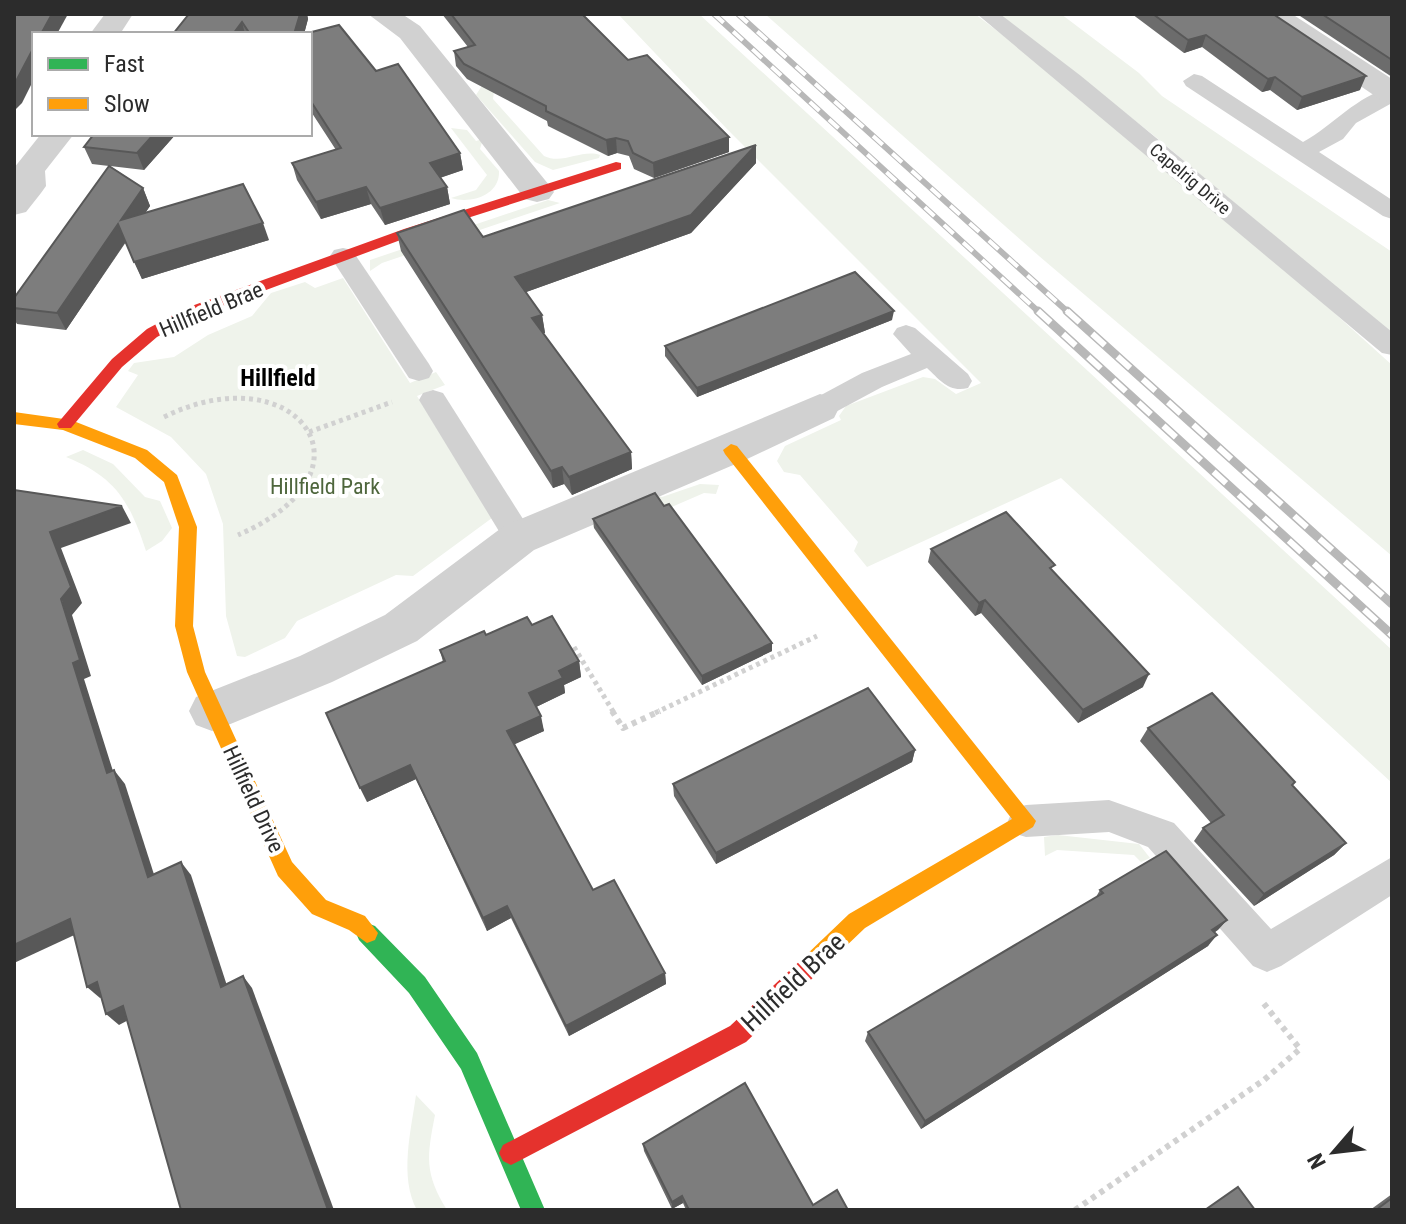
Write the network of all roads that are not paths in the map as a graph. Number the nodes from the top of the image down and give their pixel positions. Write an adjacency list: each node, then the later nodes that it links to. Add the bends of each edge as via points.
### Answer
1 (119, 14): 5 (street)
2 (382, 14): 11 (street, via 410,32)
3 (987, 14): 16 (lane, Capelrig Drive)
4 (1273, 14): 7 (street)
5 (106, 32)
6 (1194, 81): 9 (lane)
7 (1392, 94): 9 (lane)
8 (56, 136): 12 (street, via 29,170 29,186)
9 (1300, 153): 13 (lane)
10 (616, 166): 11 (street, Hillfield Brae)
11 (537, 192): 14 (street, Hillfield Brae)
12 (14, 205)
13 (1392, 211)
14 (343, 256): 18 (lane); 23 (street, Hillfield Brae, via 191,312 152,333 117,363)
15 (906, 334): 17 (lane)
16 (1392, 346)
17 (931, 356): 19 (lane); 21 (lane)
18 (419, 371)
19 (958, 381)
20 (433, 400): 25 (lane)
21 (820, 408): 24 (street)
22 (14, 418): 23 (street, Hillfield Drive)
23 (65, 424): 26 (street, Hillfield Drive, via 141,454 171,479 188,527 184,626)
24 (731, 450): 25 (street); 27 (street)
25 (519, 538): 26 (street, via 401,628)
26 (212, 711): 29 (street, Hillfield Drive, via 285,869 319,907 357,923 417,985 469,1061)
27 (1026, 821): 28 (lane, Hillfield Brae, via 1109,816 1161,835 1267,953); 29 (street, Hillfield Brae, via 857,921 738,1034)
28 (1392, 874)
29 (511, 1153): 30 (street, Hillfield Drive)
30 (533, 1210)

